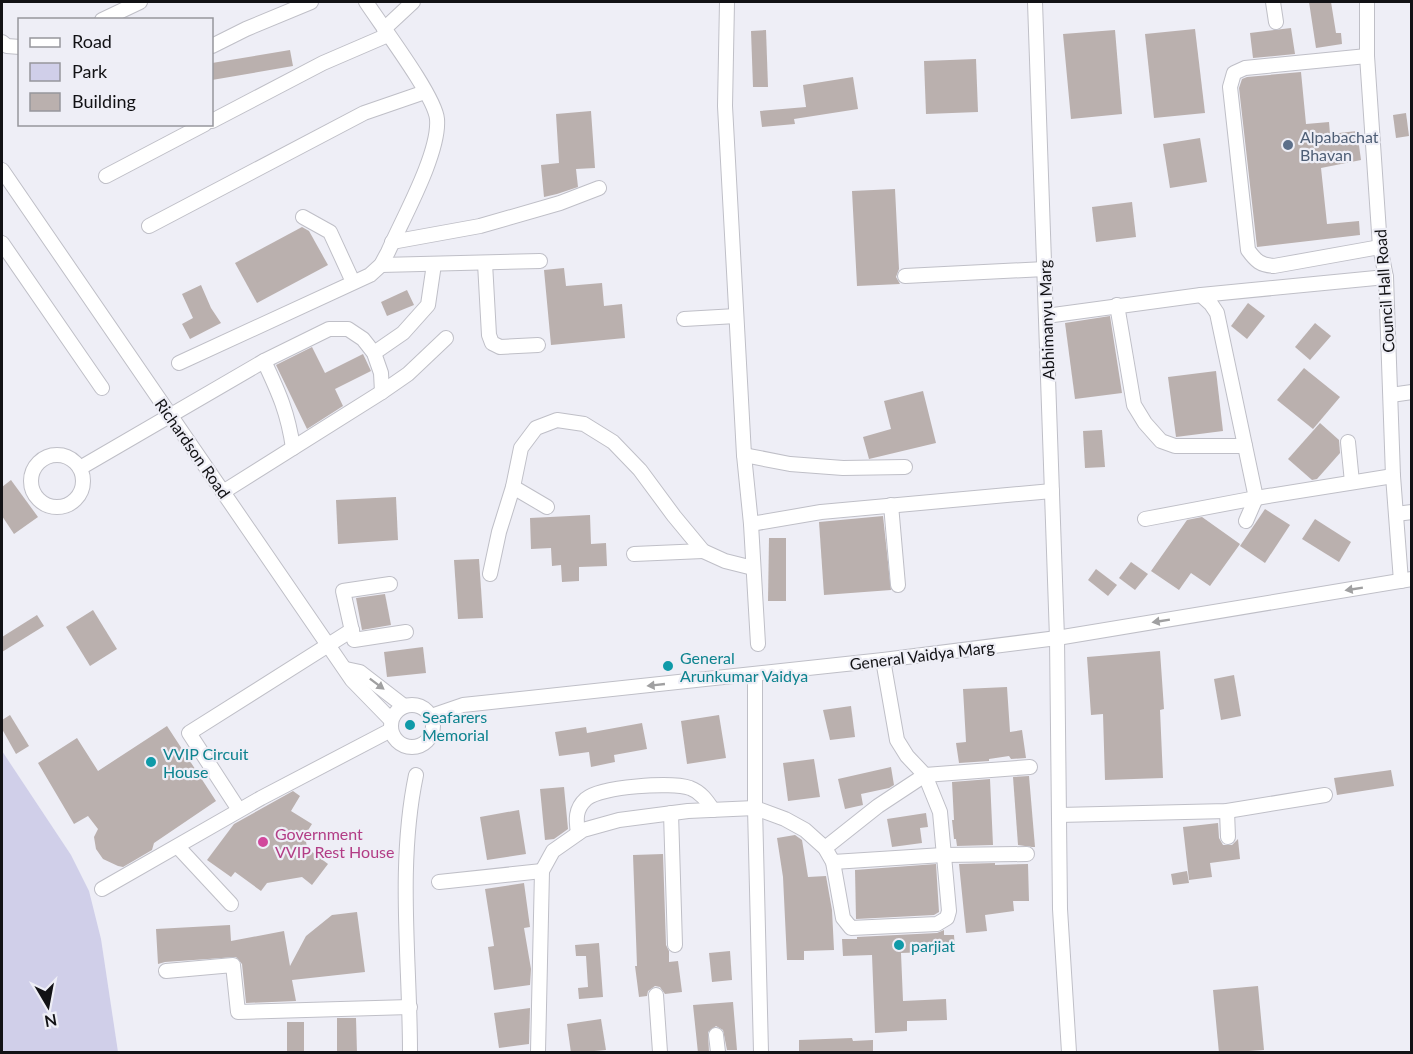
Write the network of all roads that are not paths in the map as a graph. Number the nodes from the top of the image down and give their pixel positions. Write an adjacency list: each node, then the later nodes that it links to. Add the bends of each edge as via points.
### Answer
1 (140, 2): 9 (street)
2 (311, 2): 13 (street)
3 (366, 2): 11 (street)
4 (413, 2): 11 (street)
5 (727, 2): 38 (street, via 725,106)
6 (1035, 2): 31 (street, Abhimanyu Marg)
7 (1273, 2): 10 (street)
8 (1367, 2): 15 (street, Council Hall Road)
9 (106, 18)
10 (1276, 22)
11 (386, 32): 16 (street); 17 (street)
12 (2, 42): 14 (street)
13 (213, 46)
14 (18, 47)
15 (1367, 56): 26 (street, Council Hall Road); 26 (street, via 1245,68 1234,73 1230,87 1248,250 1255,260 1274,266)
16 (426, 92): 23 (street, via 364,113); 24 (street, via 437,117 437,136)
17 (213, 120)
18 (201, 126): 20 (street)
19 (2, 170): 49 (street, Richardson Road)
20 (106, 176)
21 (599, 188): 24 (street, via 480,226)
22 (303, 217): 34 (street, via 330,231)
23 (149, 226)
24 (392, 242): 30 (street)
25 (2, 243): 45 (street)
26 (1380, 247): 33 (street, Council Hall Road)
27 (540, 261): 28 (street)
28 (485, 263): 29 (street); 41 (street, via 492,343 500,347)
29 (434, 264): 30 (street); 42 (street, via 428,305 404,333)
30 (381, 265): 34 (street)
31 (1045, 269): 32 (street); 37 (street, Abhimanyu Marg)
32 (905, 276)
33 (1386, 277): 35 (street); 48 (street, Council Hall Road)
34 (353, 282): 44 (street)
35 (1201, 295): 36 (street); 51 (street, via 1217,314)
36 (1117, 305): 37 (street); 51 (street, via 1134,405 1161,441 1175,446)
37 (1046, 315): 59 (street, Abhimanyu Marg)
38 (736, 316): 39 (street); 53 (street)
39 (684, 319)
40 (446, 338): 46 (street, via 408,374)
41 (538, 345)
42 (374, 353): 43 (street, via 348,329 329,329); 46 (street)
43 (264, 361): 49 (street); 52 (street, via 283,400)
44 (179, 363)
45 (102, 388)
46 (382, 392): 52 (street)
47 (1412, 392): 48 (street)
48 (1391, 395): 56 (street, Council Hall Road)
49 (171, 417): 55 (street); 60 (street, Richardson Road)
50 (1348, 442): 57 (street)
51 (1245, 446): 61 (street)
52 (293, 448): 60 (street)
53 (744, 455): 54 (street, via 790,464); 68 (street)
54 (905, 467)
55 (80, 468)
56 (1393, 476): 57 (street); 65 (street, Council Hall Road)
57 (1352, 482): 61 (street)
58 (513, 487): 63 (street); 69 (street, via 521,448 536,428 557,420 584,424 614,442); 72 (street, via 498,532)
59 (1052, 491): 62 (street); 78 (street, Abhimanyu Marg)
60 (223, 492): 80 (street, Richardson Road)
61 (1256, 498): 66 (street); 67 (street)
62 (891, 505): 68 (street); 75 (street)
63 (547, 507)
64 (1412, 512): 65 (street)
65 (1396, 514): 73 (street, Council Hall Road)
66 (1145, 519)
67 (1246, 521)
68 (751, 524): 71 (street)
69 (703, 551): 70 (street); 71 (street)
70 (634, 554)
71 (753, 568): 79 (street)
72 (490, 574)
73 (1406, 580): 78 (street, General Vaidya Marg, one-way to 78)
74 (390, 584): 76 (street, via 343,591)
75 (898, 585)
76 (352, 630): 77 (street, via 354,640); 80 (street)
77 (406, 632)
78 (1057, 638): 81 (street, General Vaidya Marg); 96 (street, Abhimanyu Marg)
79 (758, 644)
80 (328, 645): 82 (street, Richardson Road); 92 (street, via 189,732)
81 (883, 660): 83 (street, General Vaidya Marg); 89 (street, via 897,740)
82 (346, 669): 84 (street, one-way to 84, via 360,672); 86 (street, Richardson Road)
83 (755, 675): 85 (street, General Vaidya Marg, one-way to 85, via 463,705); 91 (street)
84 (404, 706): 85 (street, via 422,707); 86 (street, via 394,713)
85 (431, 716): 86 (street, via 432,734 419,746 401,744 393,736)
86 (391, 725): 92 (street)
87 (1030, 767): 89 (street)
88 (416, 775): 111 (street, via 405,848)
89 (925, 775): 100 (street); 102 (street, via 940,812)
90 (1325, 795): 94 (street)
91 (755, 808): 93 (street); 100 (street, via 805,830); 117 (street)
92 (239, 810): 99 (street)
93 (713, 810): 95 (street); 97 (street, via 692,788 674,784 603,791 581,804 577,812)
94 (1227, 811): 96 (street); 98 (street)
95 (671, 813): 97 (street, via 619,820); 108 (street)
96 (1059, 815): 118 (street, Abhimanyu Marg)
97 (578, 833): 104 (street, via 553,851)
98 (1228, 837)
99 (178, 847): 106 (street); 107 (street)
100 (825, 848): 103 (street)
101 (1027, 854): 102 (street)
102 (943, 855): 103 (street); 103 (street, via 949,911 947,918 937,924 852,928 843,918)
103 (833, 862)
104 (542, 871): 105 (street); 114 (street)
105 (439, 882)
106 (102, 889)
107 (231, 904)
108 (675, 945)
109 (166, 971): 111 (street, via 233,965 238,1012)
110 (656, 995): 115 (street)
111 (410, 1006): 113 (street)
112 (716, 1035): 116 (street)
113 (410, 1053)
114 (538, 1053)
115 (660, 1053)
116 (718, 1053)
117 (760, 1053)
118 (1069, 1053)

